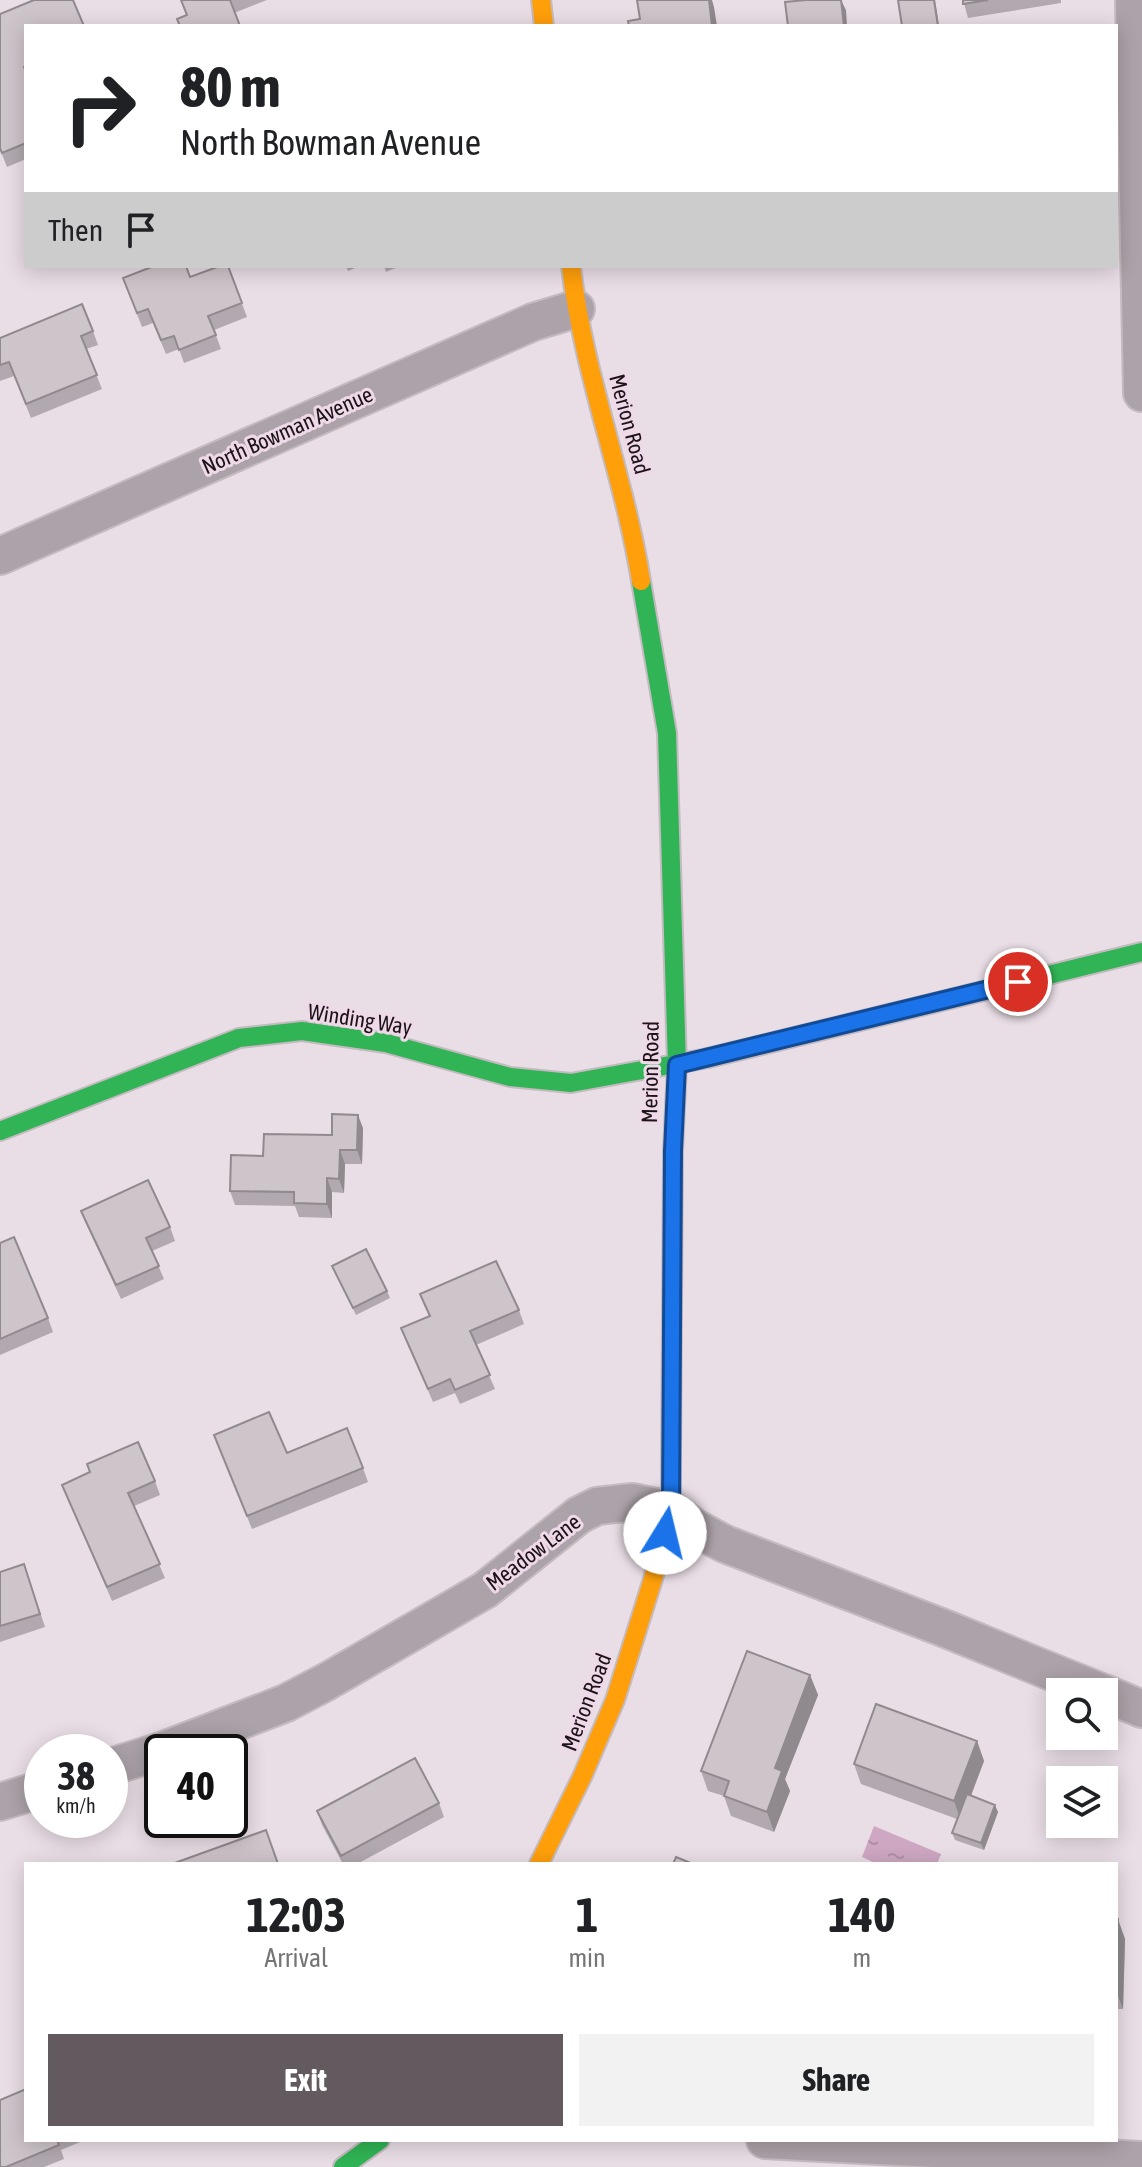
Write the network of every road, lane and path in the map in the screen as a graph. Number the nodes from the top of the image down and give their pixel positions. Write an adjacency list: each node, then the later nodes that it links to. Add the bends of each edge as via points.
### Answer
1 (541, 0): 3 (street)
2 (1134, 0): 6 (street)
3 (544, 24)
4 (571, 268): 5 (street, Merion Road)
5 (576, 309): 7 (street, North Bowman Avenue, via 533,322); 9 (street, Merion Road, via 632,525 667,733)
6 (1142, 393)
7 (0, 556)
8 (1142, 952): 9 (street)
9 (677, 1065): 10 (street, Winding Way, via 571,1083 510,1077 386,1043 302,1031 239,1038); 11 (street, Merion Road)
10 (0, 1131)
11 (671, 1510): 12 (street, Meadow Lane, via 725,1544); 15 (street, Meadow Lane, via 633,1502 597,1506 485,1590 299,1696); 18 (street, Merion Road, via 615,1700)
12 (1065, 1678)
13 (1118, 1699): 14 (street, Meadow Lane)
14 (1142, 1709)
15 (128, 1761)
16 (24, 1795): 17 (street)
17 (0, 1802)
18 (540, 1862)
19 (377, 2142): 22 (street)
20 (803, 2142): 21 (street)
21 (1142, 2160)
22 (343, 2167)

